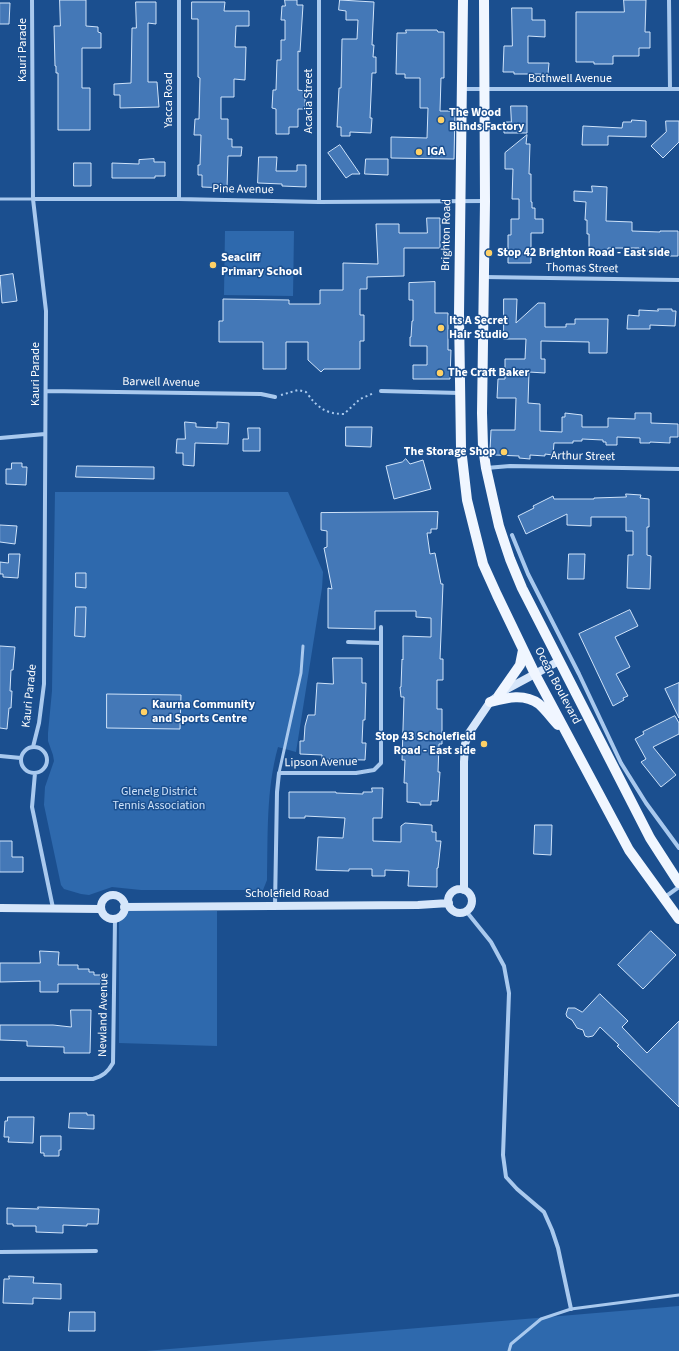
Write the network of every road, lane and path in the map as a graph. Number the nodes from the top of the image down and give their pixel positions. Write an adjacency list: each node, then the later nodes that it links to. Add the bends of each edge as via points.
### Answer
1 (32, 0): 12 (street, Kauri Parade)
2 (179, 0): 13 (street, Yacca Road)
3 (319, 0): 16 (street, Acacia Street)
4 (463, 0): 7 (main road, Brighton Road)
5 (484, 0): 8 (main road)
6 (669, 0): 9 (street)
7 (462, 89): 8 (street, Bothwell Avenue); 14 (main road, Brighton Road)
8 (484, 89): 9 (street, Bothwell Avenue); 15 (main road)
9 (670, 89): 10 (street, Bothwell Avenue)
10 (679, 89)
11 (0, 199): 12 (lane, Pine Avenue)
12 (33, 199): 13 (street, Pine Avenue); 19 (street, Kauri Parade, via 46,311)
13 (179, 199): 16 (street, Pine Avenue)
14 (461, 201): 15 (street, Pine Avenue); 16 (street, Pine Avenue); 21 (main road, Brighton Road)
15 (485, 201): 17 (main road)
16 (319, 202)
17 (484, 277): 18 (street, Thomas Street); 25 (main road, via 482,413)
18 (679, 280)
19 (46, 391): 22 (street, Barwell Avenue, via 261,394); 23 (street, Kauri Parade)
20 (381, 391): 21 (street); 22 (path, via 360,399 344,414 332,414 315,405 306,392 298,390)
21 (460, 393): 27 (main road, Brighton Road)
22 (275, 397)
23 (45, 434): 24 (street); 39 (street, Kauri Parade, via 44,684)
24 (0, 438)
25 (486, 468): 26 (street, Arthur Street, via 510,466); 34 (main road, Ocean Boulevard, via 510,559)
26 (679, 469)
27 (463, 470): 33 (main road, Ocean Boulevard, via 467,500 483,564)
28 (512, 535): 44 (street, Ocean Boulevard, via 528,574 621,764)
29 (381, 627): 31 (street, Lipson Avenue)
30 (348, 642): 31 (street)
31 (381, 643): 43 (street, Lipson Avenue, via 381,763 374,770 356,773)
32 (303, 646): 43 (lane, via 301,673)
33 (523, 650): 35 (main road, Ocean Boulevard); 36 (main road, via 520,665)
34 (559, 661): 35 (street); 45 (main road, Ocean Boulevard, via 650,838)
35 (535, 674): 36 (street); 38 (main road, Ocean Boulevard)
36 (499, 695): 37 (street)
37 (490, 702): 38 (main road, via 513,697 539,704); 47 (street, via 469,733 465,744)
38 (568, 736): 48 (main road, Ocean Boulevard, via 629,850)
39 (33, 747): 41 (street, via 25,750); 42 (street, via 42,750 47,759 45,768)
40 (0, 756): 41 (street)
41 (21, 758): 42 (street, via 23,767 30,773)
42 (35, 773): 53 (street, via 32,806)
43 (279, 773): 50 (street, Lipson Avenue)
44 (679, 848)
45 (679, 882)
46 (679, 887): 48 (street)
47 (464, 890): 49 (street, via 451,894); 55 (street, via 468,892 472,901)
48 (664, 898): 57 (main road, Ocean Boulevard)
49 (449, 903): 50 (street, Scholefield Road); 55 (street, via 454,911)
50 (275, 906): 51 (street, Scholefield Road)
51 (124, 907): 54 (street, via 121,899 109,896 103,901); 56 (street, via 122,915)
52 (0, 908): 53 (street)
53 (54, 908): 54 (street)
54 (101, 909): 56 (street, via 107,918)
55 (466, 911): 62 (street, via 491,942 504,966 509,993 503,1155 506,1177 544,1212 558,1248)
56 (115, 919): 58 (street, Newland Avenue, via 113,1063 107,1072 102,1077 93,1079)
57 (679, 919)
58 (0, 1079)
59 (96, 1251): 60 (street)
60 (0, 1252)
61 (679, 1295): 62 (lane)
62 (571, 1309): 63 (lane, via 541,1319 511,1344)
63 (508, 1351)

